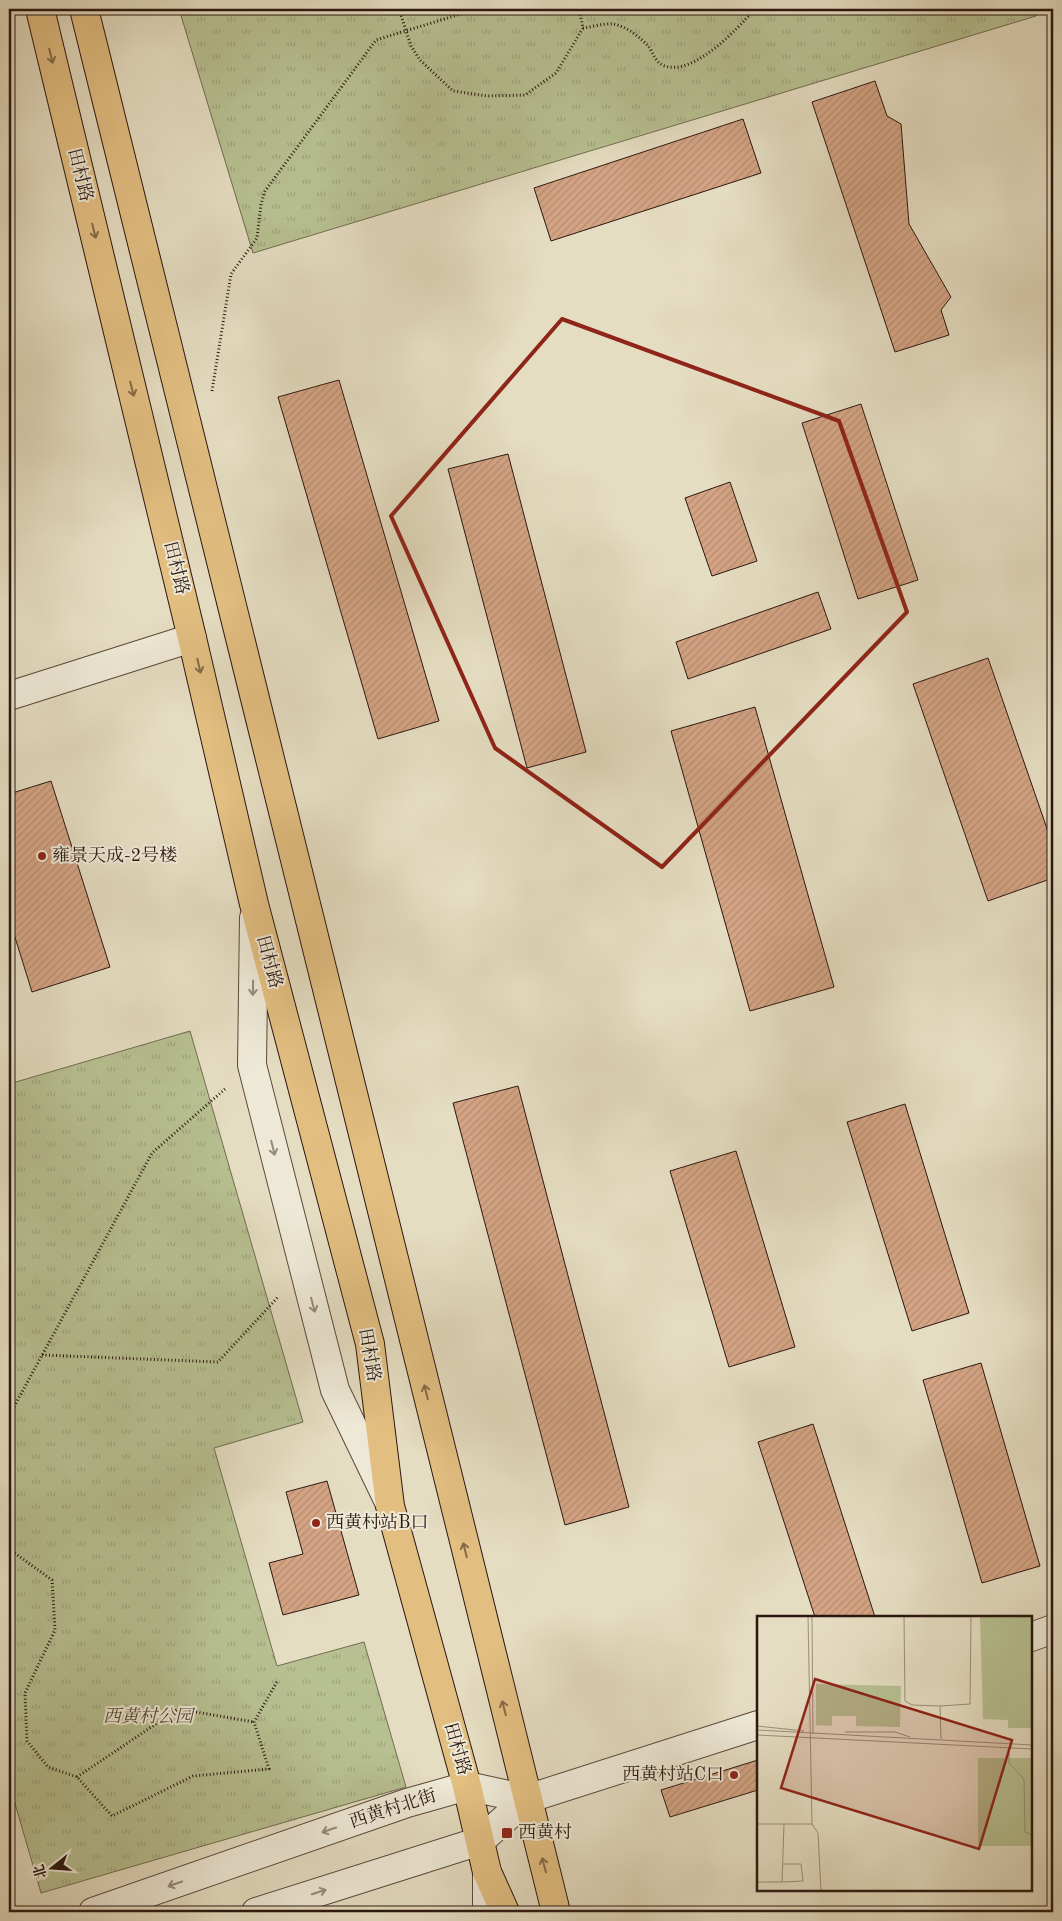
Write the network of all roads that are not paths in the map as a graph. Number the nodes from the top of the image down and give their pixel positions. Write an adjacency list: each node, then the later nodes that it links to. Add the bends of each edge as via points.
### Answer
1 (40, 9): 3 (main road, 田村路, one-way to 3)
2 (84, 9): 11 (main road, one-way to 2)
3 (192, 638): 4 (street); 5 (main road, 田村路, one-way to 5)
4 (9, 696)
5 (254, 904): 6 (main road, 田村路, via 370,1344); 6 (street, one-way to 6, via 252,1065 335,1390)
6 (390, 1506): 10 (main road, 田村路)
7 (1053, 1629): 8 (street)
8 (1032, 1636)
9 (757, 1724): 11 (street)
10 (467, 1786): 11 (street, 西黄村北街); 12 (main road, 田村路); 14 (street, 西黄村北街, one-way to 14, via 407,1803)
11 (527, 1799): 12 (street); 18 (main road, one-way to 11)
12 (480, 1841): 13 (main road, 田村路); 15 (street, one-way to 12)
13 (486, 1872): 16 (street); 17 (main road, 田村路)
14 (93, 1912)
15 (256, 1912)
16 (487, 1912)
17 (505, 1912)
18 (556, 1912)

